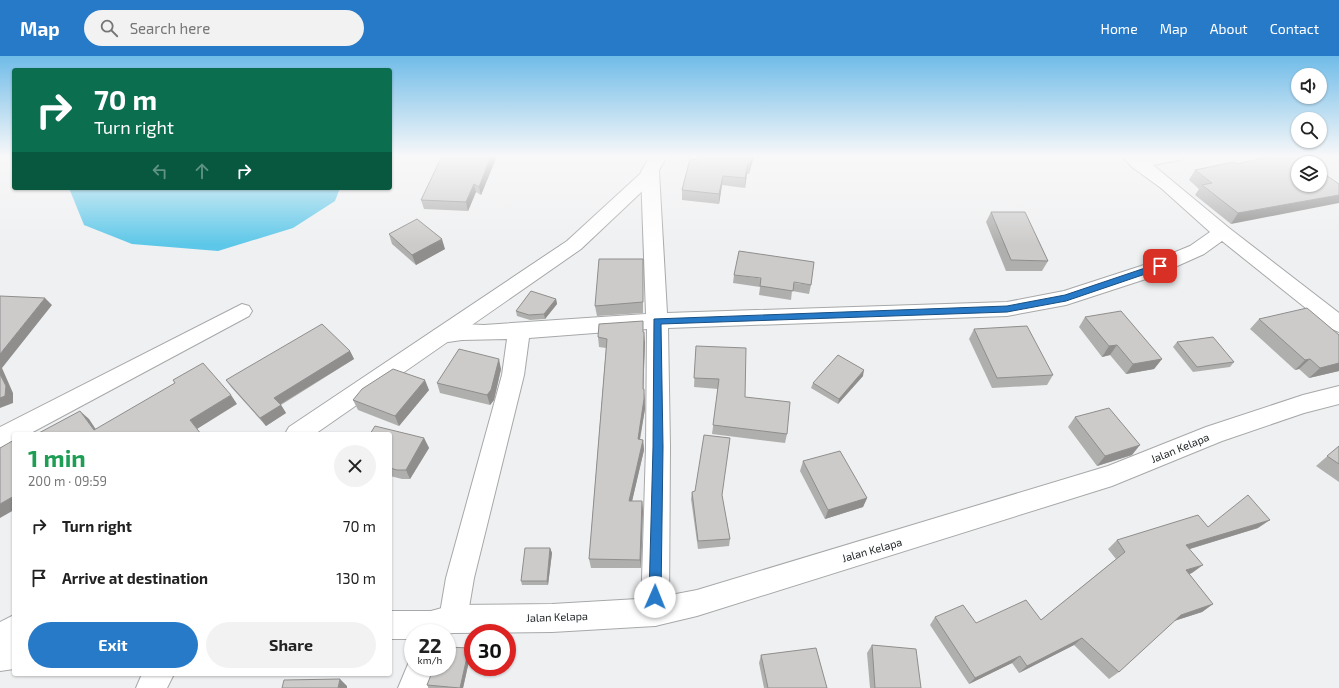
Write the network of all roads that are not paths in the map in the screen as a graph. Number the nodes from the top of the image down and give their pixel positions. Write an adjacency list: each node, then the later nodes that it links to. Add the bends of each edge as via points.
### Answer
1 (638, 185): 9 (street, via 574,245)
2 (655, 185): 6 (street)
3 (1169, 185): 4 (street)
4 (1222, 232): 6 (street, via 1197,250 1148,271 1066,298 1029,305 967,311); 7 (street)
5 (242, 311): 12 (street)
6 (657, 321): 8 (street); 13 (street)
7 (1339, 324)
8 (519, 330): 9 (street); 14 (street, via 513,375 460,578)
9 (441, 335): 11 (street)
10 (1339, 395): 13 (street, Jalan Kelapa, via 1303,404 1214,434 1112,474 928,533 697,603)
11 (300, 432)
12 (0, 438)
13 (655, 612): 17 (street, Jalan Kelapa)
14 (439, 624)
15 (392, 625): 16 (street, Jalan Kelapa)
16 (404, 625)
17 (456, 625)
18 (12, 630): 19 (street)
19 (0, 639)
20 (12, 654): 21 (street)
21 (0, 656)
22 (158, 676): 24 (street)
23 (418, 676): 25 (street)
24 (151, 688)
25 (414, 688)

